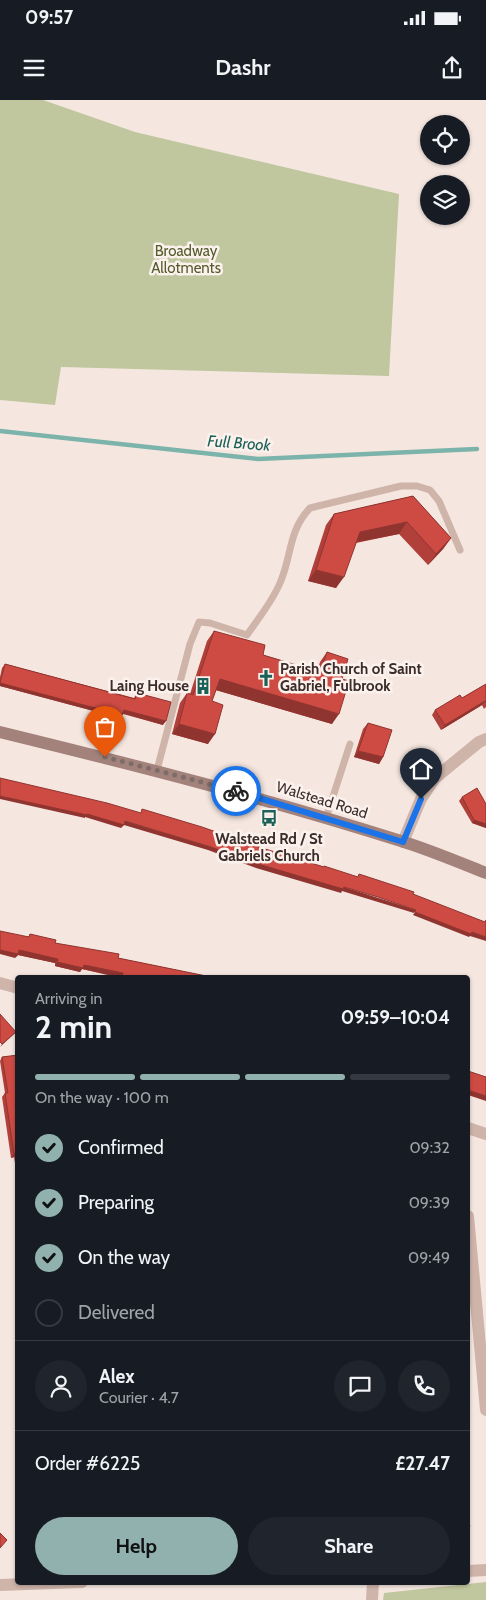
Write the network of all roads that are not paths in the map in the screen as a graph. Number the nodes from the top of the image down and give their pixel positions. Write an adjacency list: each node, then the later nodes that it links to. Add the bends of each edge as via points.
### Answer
1 (460, 550): 5 (lane, via 439,501 430,490 417,486 401,486 310,508 294,531 281,582 247,636 210,622 200,622 190,644)
2 (0, 732): 5 (street, Walstead Road)
3 (486, 739): 7 (street, via 435,778 421,799)
4 (350, 744): 6 (lane)
5 (157, 770): 6 (street, Walstead Road)
6 (326, 818): 7 (street, Walstead Road)
7 (403, 842): 8 (street, Walstead Road)
8 (486, 872)
9 (0, 984): 10 (street)
10 (15, 987)
11 (470, 1129): 12 (street)
12 (486, 1134)
13 (470, 1238): 14 (street)
14 (486, 1410)
15 (486, 1570): 16 (street)
16 (470, 1571)
17 (15, 1584): 18 (street)
18 (0, 1585)
19 (373, 1585): 20 (street)
20 (372, 1600)

